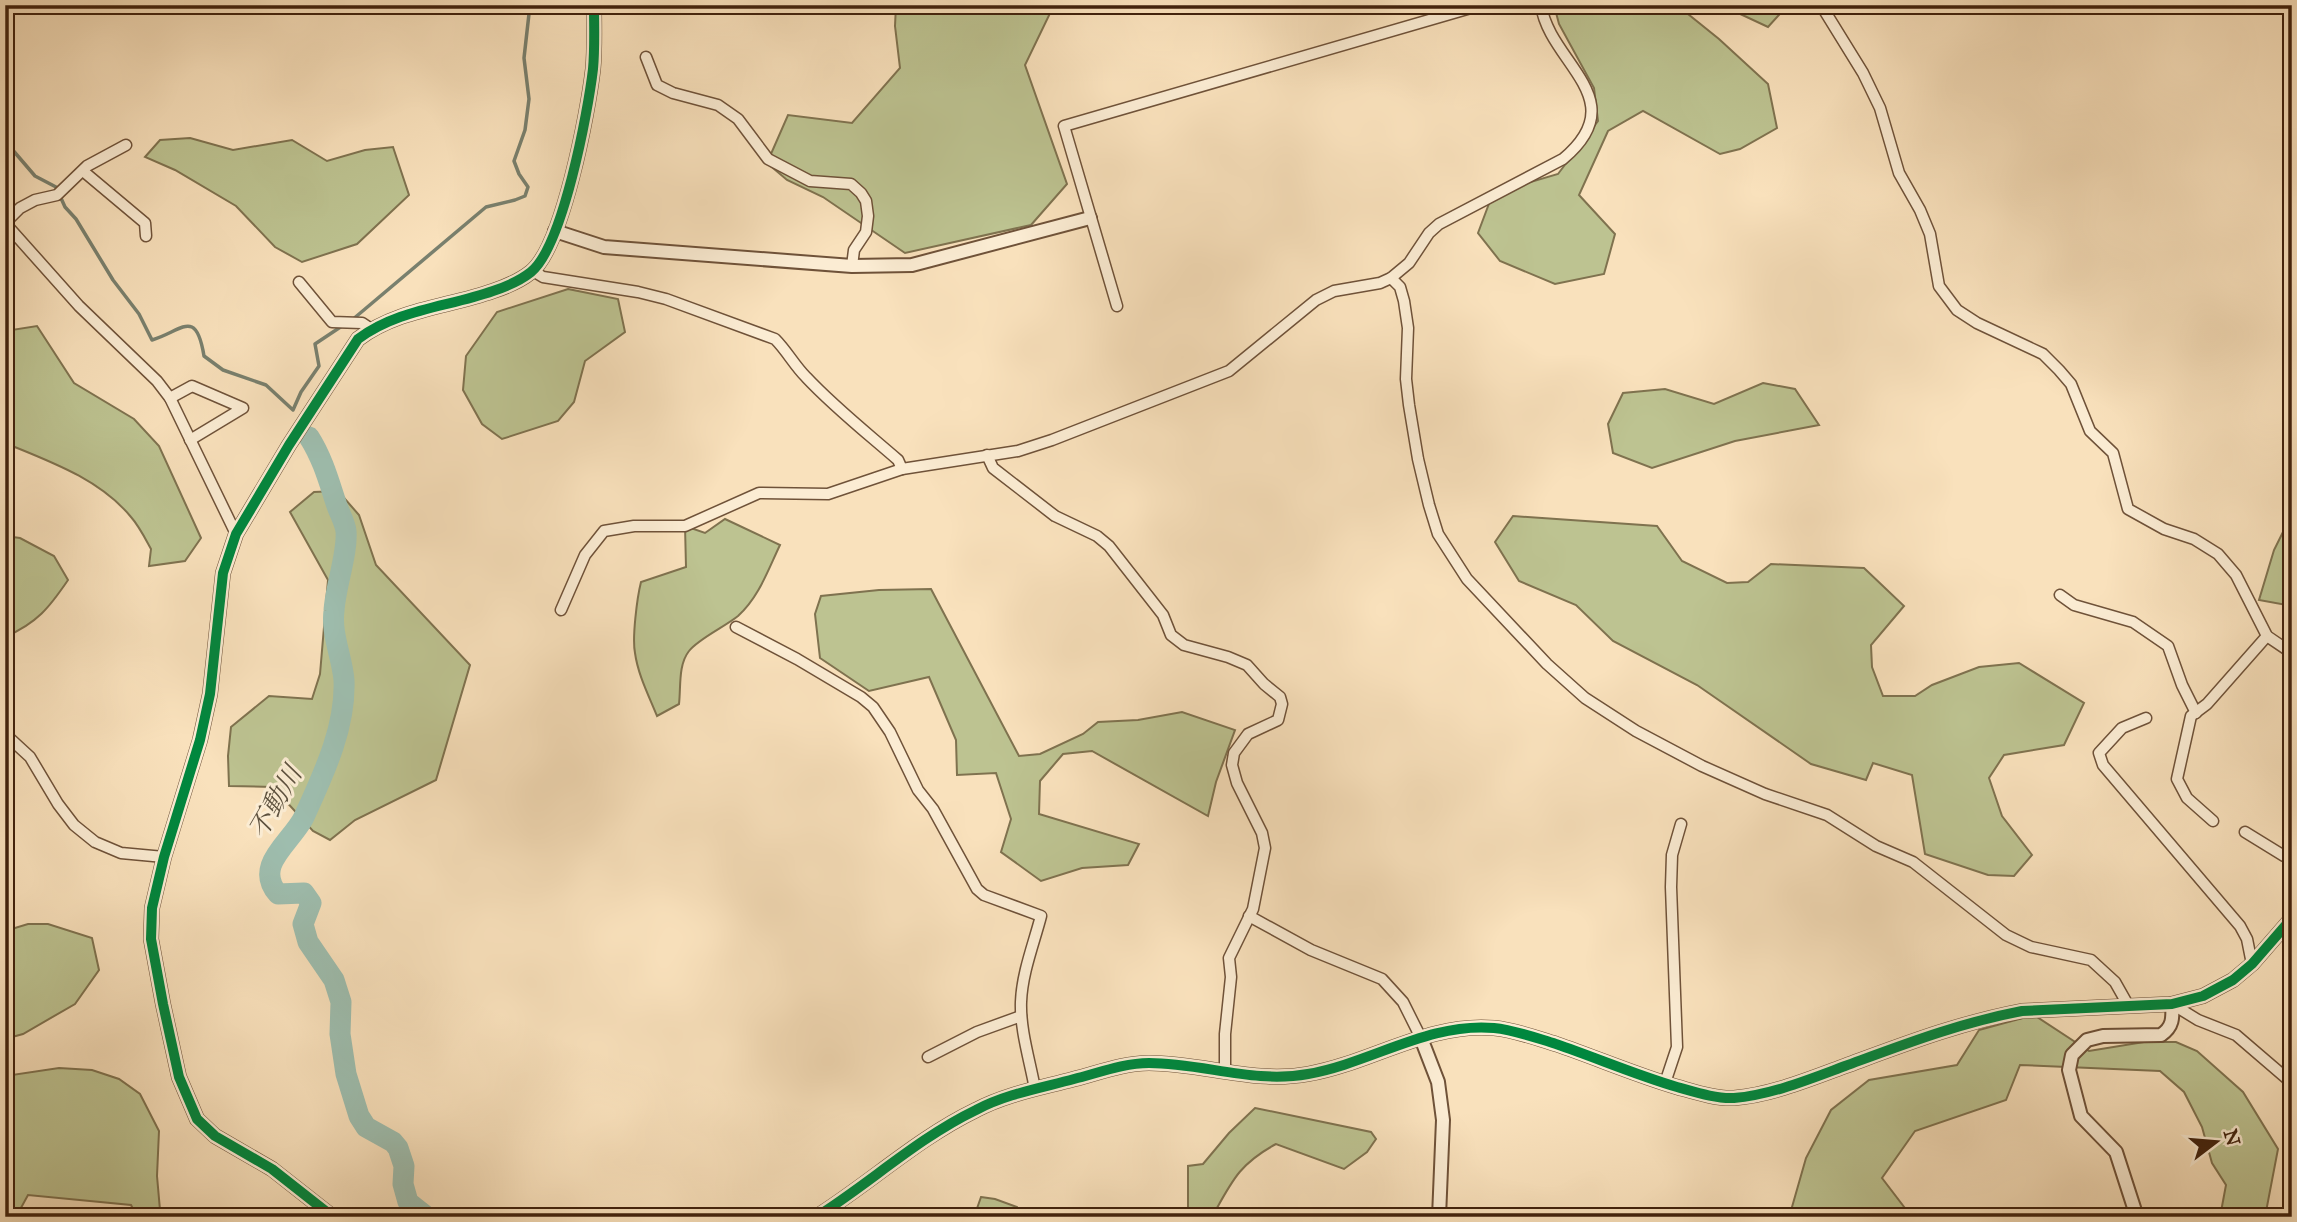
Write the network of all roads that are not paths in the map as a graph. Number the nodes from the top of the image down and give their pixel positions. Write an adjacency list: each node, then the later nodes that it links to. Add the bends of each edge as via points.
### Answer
1 (594, 5): 10 (street, via 593,67 584,131)
2 (1541, 5): 14 (street, via 1547,27 1583,79 1591,102 1587,134 1563,159 1439,224)
3 (1821, 5): 26 (street, via 1880,108 1899,173 1930,234 1939,286 1957,310 2043,354 2059,370 2071,384 2090,431 2113,453 2128,509 2218,554 2236,575)
4 (1475, 6): 8 (street, via 1064,126)
5 (646, 57): 12 (street, via 657,85 718,105 738,120 768,159 810,181 850,184 861,193 868,216)
6 (126, 145): 7 (street)
7 (83, 171): 9 (street, via 57,195 28,203); 11 (street, via 145,223)
8 (1090, 218): 12 (street, via 912,265); 16 (street)
9 (5, 223): 18 (street)
10 (555, 231): 12 (street, via 604,247); 13 (street)
11 (146, 236)
12 (852, 266)
13 (533, 271): 17 (street, via 496,290 394,318); 21 (street, via 542,277 666,299 775,340 812,384 898,460)
14 (1391, 278): 20 (street, via 1334,291 1316,300 1229,371 1052,440); 40 (street, via 1404,301 1409,405 1438,534 1467,579 1547,664 1585,698 1636,731 1765,794 1827,815 1876,846 1913,862 2006,935 2031,947 2091,960 2115,982)
15 (299, 282): 17 (street, via 332,322 362,323)
16 (1117, 306)
17 (371, 329): 22 (street, via 350,350)
18 (170, 398): 19 (street); 19 (street, via 192,386 243,408)
19 (190, 440): 22 (street)
20 (987, 455): 21 (street); 36 (street, via 993,468 1055,516 1109,546 1163,615 1171,635 1184,645 1247,666 1280,697 1278,720 1248,734 1234,753 1232,765 1265,848)
21 (902, 469): 24 (street, via 828,494 759,494 685,526 604,531 585,555)
22 (236, 534): 35 (street, via 223,573 210,694 200,740)
23 (2060, 595): 28 (street, via 2074,604 2133,622 2168,646)
24 (561, 610)
25 (736, 626): 41 (street, via 873,707 977,889 1041,916 1023,987)
26 (2267, 636): 27 (street); 28 (street)
27 (2292, 653)
28 (2196, 713): 31 (street, via 2190,716 2177,779 2188,798)
29 (2146, 718): 38 (street, via 2122,728 2099,752 2103,765 2240,926)
30 (5, 734): 35 (street, via 30,757 74,825 95,842 121,853)
31 (2213, 821)
32 (1681, 824): 45 (street, via 1672,855 1671,887 1677,1046)
33 (2245, 832): 34 (street, via 2284,856)
34 (2292, 853)
35 (164, 857): 48 (street, via 152,908 151,939 186,1098 197,1119 215,1136 272,1169)
36 (1249, 916): 42 (street, via 1311,950 1382,979 1403,1002); 44 (street, via 1229,958)
37 (2292, 918): 38 (street)
38 (2252, 964): 39 (street, via 2203,996)
39 (2172, 1004): 40 (street); 46 (street, via 2236,1035); 51 (street, via 2173,1020 2161,1035 2087,1040 2072,1055 2069,1070 2081,1116 2116,1152)
40 (2128, 1005): 45 (street, via 2022,1011 1960,1024 1761,1093 1731,1098)
41 (1021, 1017): 43 (street, via 977,1032); 47 (street)
42 (1421, 1038): 44 (street, via 1309,1074 1277,1077); 45 (street, via 1443,1031 1493,1028 1531,1036); 50 (street, via 1438,1082 1443,1120)
43 (928, 1057)
44 (1225, 1072): 47 (street, via 1146,1063)
45 (1665, 1083)
46 (2292, 1083)
47 (1035, 1089): 49 (street, via 977,1109 936,1132)
48 (334, 1217)
49 (816, 1217)
50 (1439, 1217)
51 (2137, 1217)

